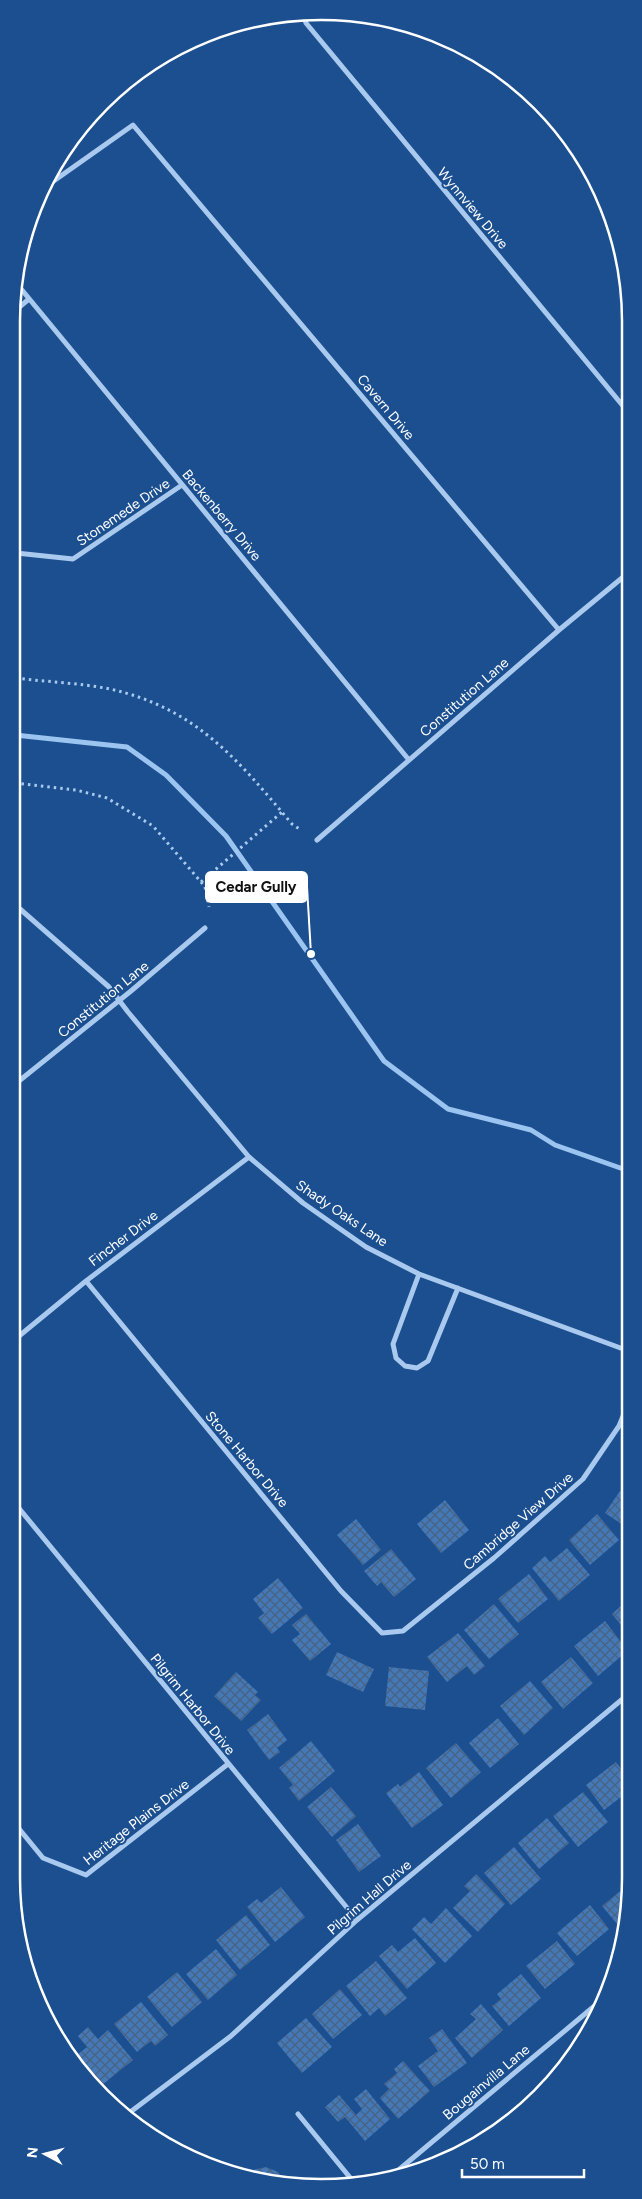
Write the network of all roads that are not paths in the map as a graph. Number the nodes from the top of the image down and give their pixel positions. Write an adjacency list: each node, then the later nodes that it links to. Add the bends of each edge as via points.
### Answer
1 (305, 21): 6 (street, Wynnview Drive)
2 (55, 180): 10 (street, Cavern Drive, via 133,125)
3 (22, 290): 4 (street, Backenberry Drive)
4 (29, 299): 5 (street); 7 (street, Backenberry Drive)
5 (21, 305)
6 (622, 405)
7 (182, 485): 8 (street, Stonemede Drive, via 73,559); 11 (street, Backenberry Drive)
8 (20, 553)
9 (622, 578): 10 (street, Constitution Lane)
10 (559, 630): 11 (street, Constitution Lane)
11 (409, 760): 12 (street, Constitution Lane)
12 (318, 840)
13 (20, 909): 15 (street, Shady Oaks Lane)
14 (205, 928): 15 (street, Constitution Lane)
15 (120, 999): 16 (street, Constitution Lane); 17 (street, Shady Oaks Lane)
16 (20, 1080)
17 (249, 1157): 18 (street, Shady Oaks Lane, via 303,1203 366,1246); 19 (street, Fincher Drive)
18 (419, 1274): 20 (street, Shady Oaks Lane); 20 (street, via 393,1344 396,1358 405,1366 417,1368 428,1361)
19 (86, 1281): 21 (street, Fincher Drive); 25 (street, Stone Harbor Drive, via 341,1591 382,1633)
20 (458, 1288): 22 (street, Shady Oaks Lane)
21 (20, 1335)
22 (622, 1349)
23 (622, 1420): 25 (street, Cambridge View Drive, via 583,1479 494,1558)
24 (20, 1510): 27 (street, Pilgrim Harbor Drive)
25 (403, 1631)
26 (622, 1699): 29 (street, Pilgrim Hall Drive)
27 (228, 1764): 28 (street, Heritage Plains Drive, via 86,1875 43,1858); 29 (street, Pilgrim Harbor Drive)
28 (20, 1829)
29 (357, 1920): 31 (street, Pilgrim Hall Drive, via 231,2036)
30 (593, 2008): 33 (street, Bougainvilla Lane)
31 (132, 2112)
32 (298, 2114): 34 (street)
33 (400, 2169)
34 (350, 2177)

